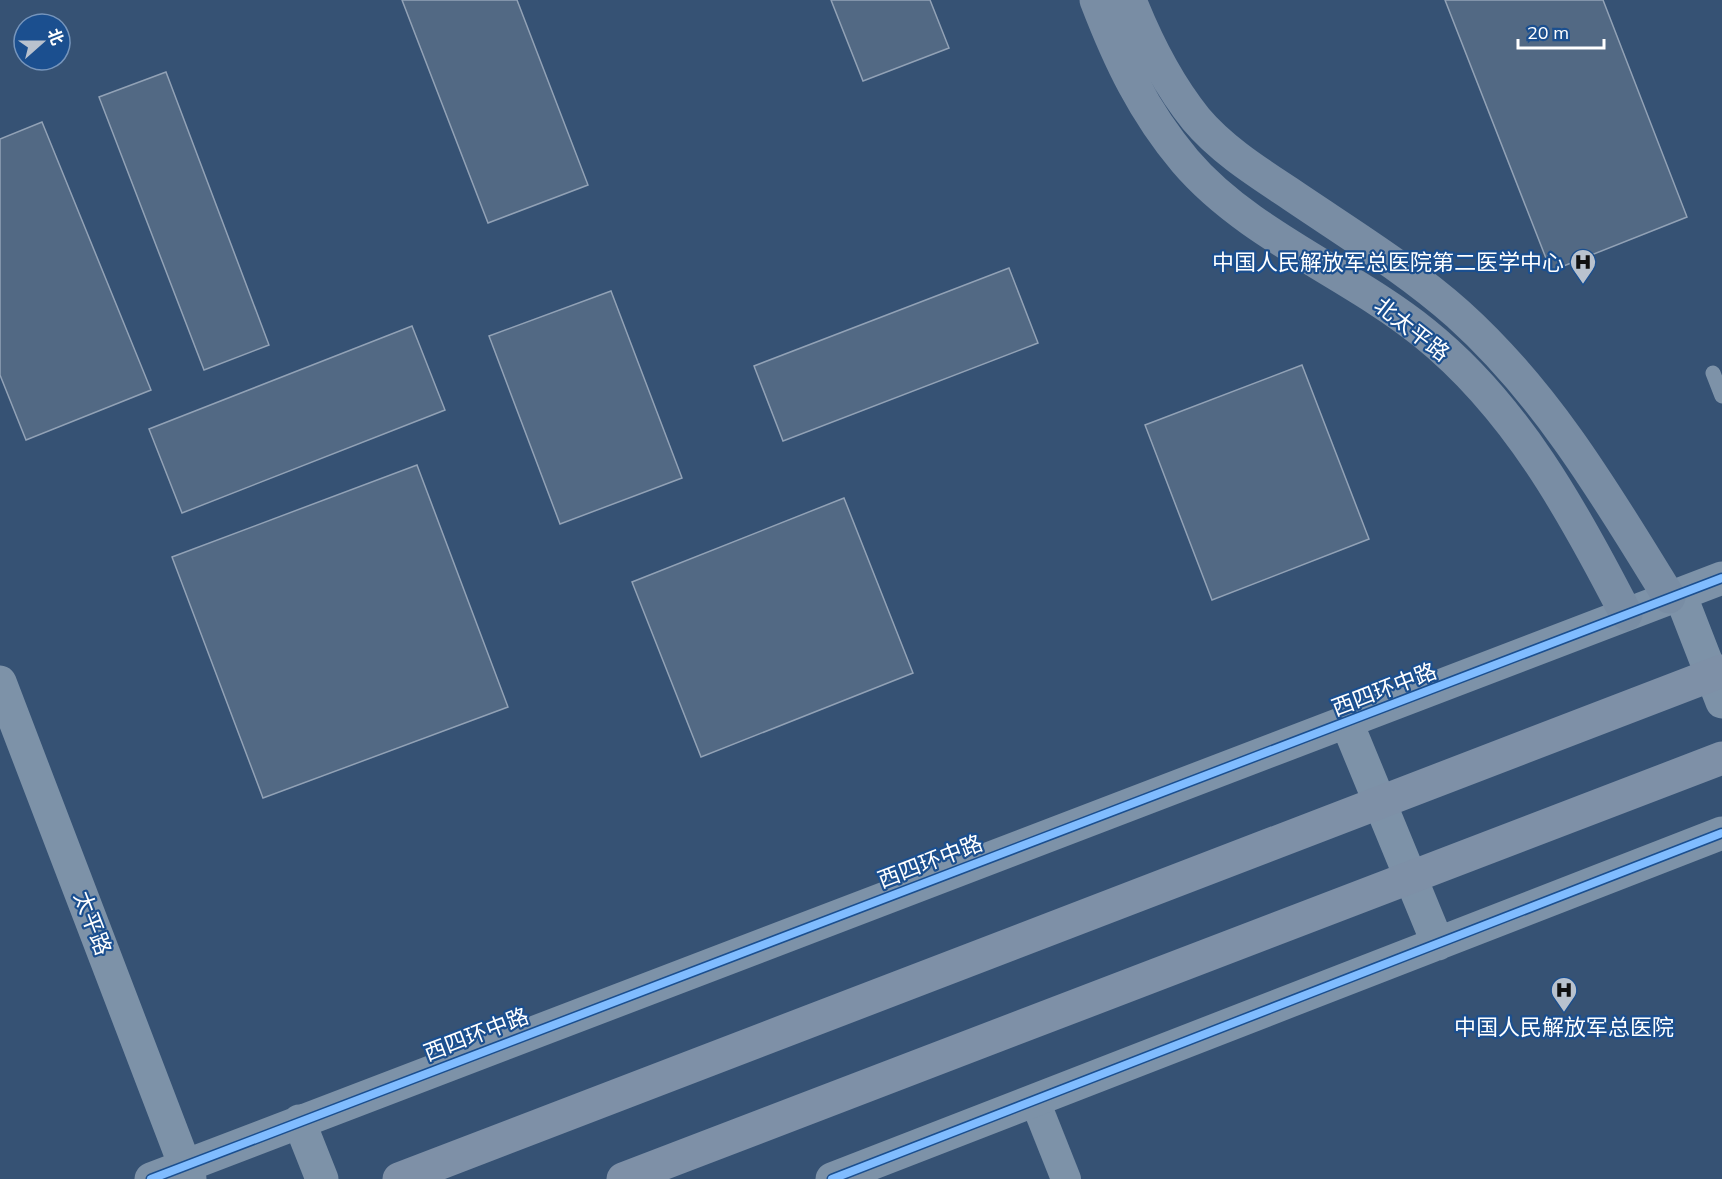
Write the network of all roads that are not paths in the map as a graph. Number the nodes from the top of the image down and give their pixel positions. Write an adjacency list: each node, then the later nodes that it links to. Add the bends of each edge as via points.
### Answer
1 (1096, 0): 7 (main road, 北太平路, via 1134,90 1186,162 1220,195 1264,227 1424,332 1479,385 1528,445 1576,518)
2 (1131, 0): 6 (main road, 北太平路, via 1164,73 1197,120 1251,167 1413,277 1457,314 1527,384 1557,422)
3 (1713, 373): 4 (lane)
4 (1722, 396)
5 (1722, 578): 6 (street, 西四环中路)
6 (1674, 596): 7 (street, 西四环中路); 10 (street)
7 (1626, 614): 11 (street, 西四环中路)
8 (1722, 671): 20 (highway, bridge)
9 (0, 682): 17 (street, 太平路)
10 (1722, 702)
11 (1347, 723): 14 (street); 16 (street, 西四环中路)
12 (1722, 758): 21 (highway, bridge)
13 (1722, 832): 14 (street)
14 (1438, 944): 15 (street)
15 (1035, 1101): 22 (street); 23 (street)
16 (299, 1120): 17 (street, 西四环中路); 19 (street)
17 (188, 1172): 18 (street, 西四环中路)
18 (151, 1179)
19 (322, 1179)
20 (399, 1179)
21 (623, 1179)
22 (831, 1179)
23 (1066, 1179)

